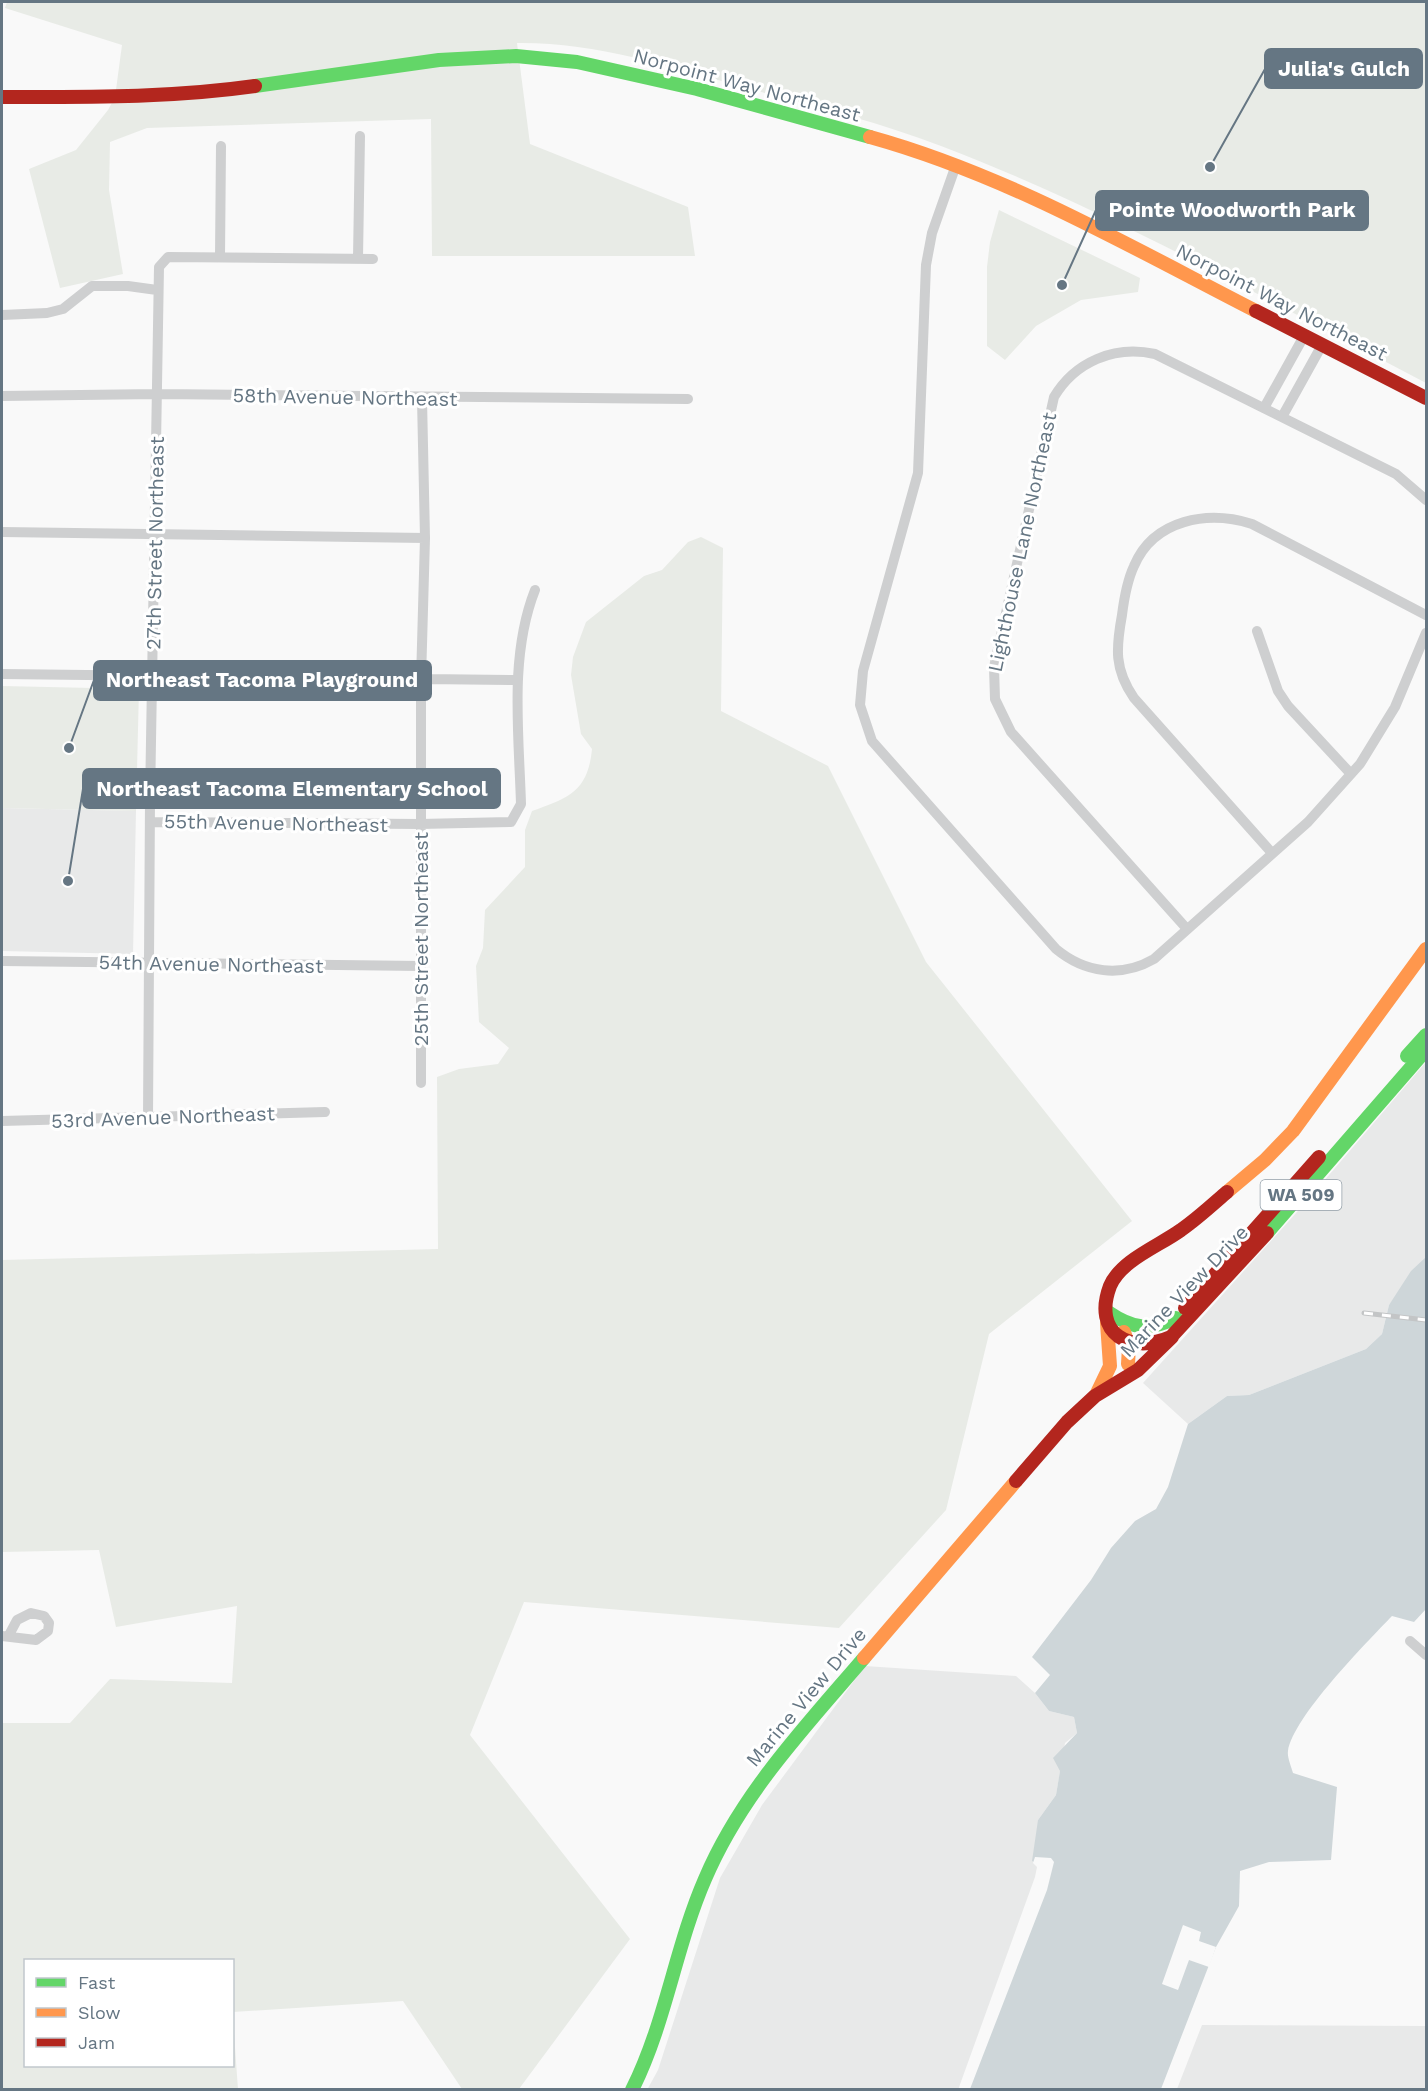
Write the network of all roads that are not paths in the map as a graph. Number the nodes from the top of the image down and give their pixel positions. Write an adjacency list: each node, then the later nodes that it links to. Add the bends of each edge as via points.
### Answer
1 (2, 97): 4 (main road, Norpoint Way Northeast, via 206,93 439,60 516,56 577,62 697,89)
2 (360, 136): 6 (street)
3 (221, 146): 5 (street)
4 (956, 165): 10 (main road, Norpoint Way Northeast, via 1097,229); 35 (street, via 932,233 926,265 918,472 863,671 862,718 879,748 1056,949 1074,962 1097,970 1132,969 1154,958)
5 (220, 257): 6 (street); 8 (street, 27th Street Northeast, via 164,259 159,267)
6 (358, 258): 7 (street)
7 (374, 259)
8 (157, 290): 9 (street, via 92,286 63,309); 12 (street, 27th Street Northeast)
9 (2, 315)
10 (1304, 336): 11 (main road, Norpoint Way Northeast); 17 (street)
11 (1322, 345): 14 (main road, Norpoint Way Northeast); 18 (street)
12 (158, 394): 13 (street, 58th Avenue Northeast); 15 (street, 58th Avenue Northeast); 21 (street, 27th Street Northeast)
13 (2, 396)
14 (1426, 398)
15 (422, 399): 16 (street, 58th Avenue Northeast); 22 (street, 25th Street Northeast)
16 (688, 399)
17 (1264, 408): 18 (street, Lighthouse Lane Northeast); 35 (street, Lighthouse Lane Northeast, via 1165,357 1145,352 1108,354 1070,375 1050,407 994,667 995,699 1011,732)
18 (1282, 417): 19 (street, Lighthouse Lane Northeast, via 1396,474)
19 (1426, 500)
20 (2, 532): 21 (street)
21 (155, 534): 22 (street); 28 (street, 27th Street Northeast)
22 (425, 538): 29 (street, 25th Street Northeast)
23 (535, 590): 30 (street, via 527,611)
24 (1426, 615): 34 (street, via 1234,518 1206,517 1183,522 1160,534 1140,554 1124,602 1118,670 1134,698)
25 (1257, 631): 31 (street, via 1278,691)
26 (1426, 633): 31 (street, via 1395,707)
27 (2, 674): 28 (street)
28 (153, 677): 29 (street); 32 (street, 27th Street Northeast)
29 (422, 680): 30 (street); 33 (street, 25th Street Northeast)
30 (518, 680): 33 (street, 55th Avenue Northeast, via 520,804 511,822)
31 (1351, 774): 34 (street, via 1308,822)
32 (150, 822): 33 (street, 55th Avenue Northeast); 38 (street, 27th Street Northeast)
33 (420, 824): 39 (street, 25th Street Northeast)
34 (1271, 852): 35 (street)
35 (1187, 929)
36 (1426, 949): 46 (main road, via 1293,1131 1265,1160 1183,1229 1119,1271 1108,1289)
37 (2, 961): 38 (street, 54th Avenue Northeast)
38 (150, 964): 39 (street, 54th Avenue Northeast); 44 (street, 27th Street Northeast)
39 (421, 966): 42 (street, 25th Street Northeast)
40 (1426, 1035): 47 (main road, Marine View Drive / WA 509)
41 (1426, 1050): 48 (main road, Marine View Drive / WA 509)
42 (421, 1083)
43 (325, 1112): 44 (street, 53rd Avenue Northeast)
44 (148, 1117): 45 (street, 53rd Avenue Northeast)
45 (2, 1121)
46 (1111, 1318): 47 (main road, via 1150,1330); 49 (main road); 52 (main road, via 1112,1365)
47 (1176, 1318): 50 (main road, Marine View Drive / WA 509)
48 (1172, 1337): 50 (main road); 52 (main road, Marine View Drive / WA 509, via 1138,1370)
49 (1128, 1341): 50 (main road); 51 (main road)
50 (1156, 1342): 51 (main road, Marine View Drive / WA 509)
51 (1128, 1364): 52 (main road, Marine View Drive / WA 509)
52 (1101, 1393): 55 (main road, Marine View Drive / WA 509, via 1067,1422 989,1511 775,1762 740,1809 697,1899 659,2028)
53 (1410, 1641): 54 (street)
54 (1426, 1655)
55 (632, 2090)

